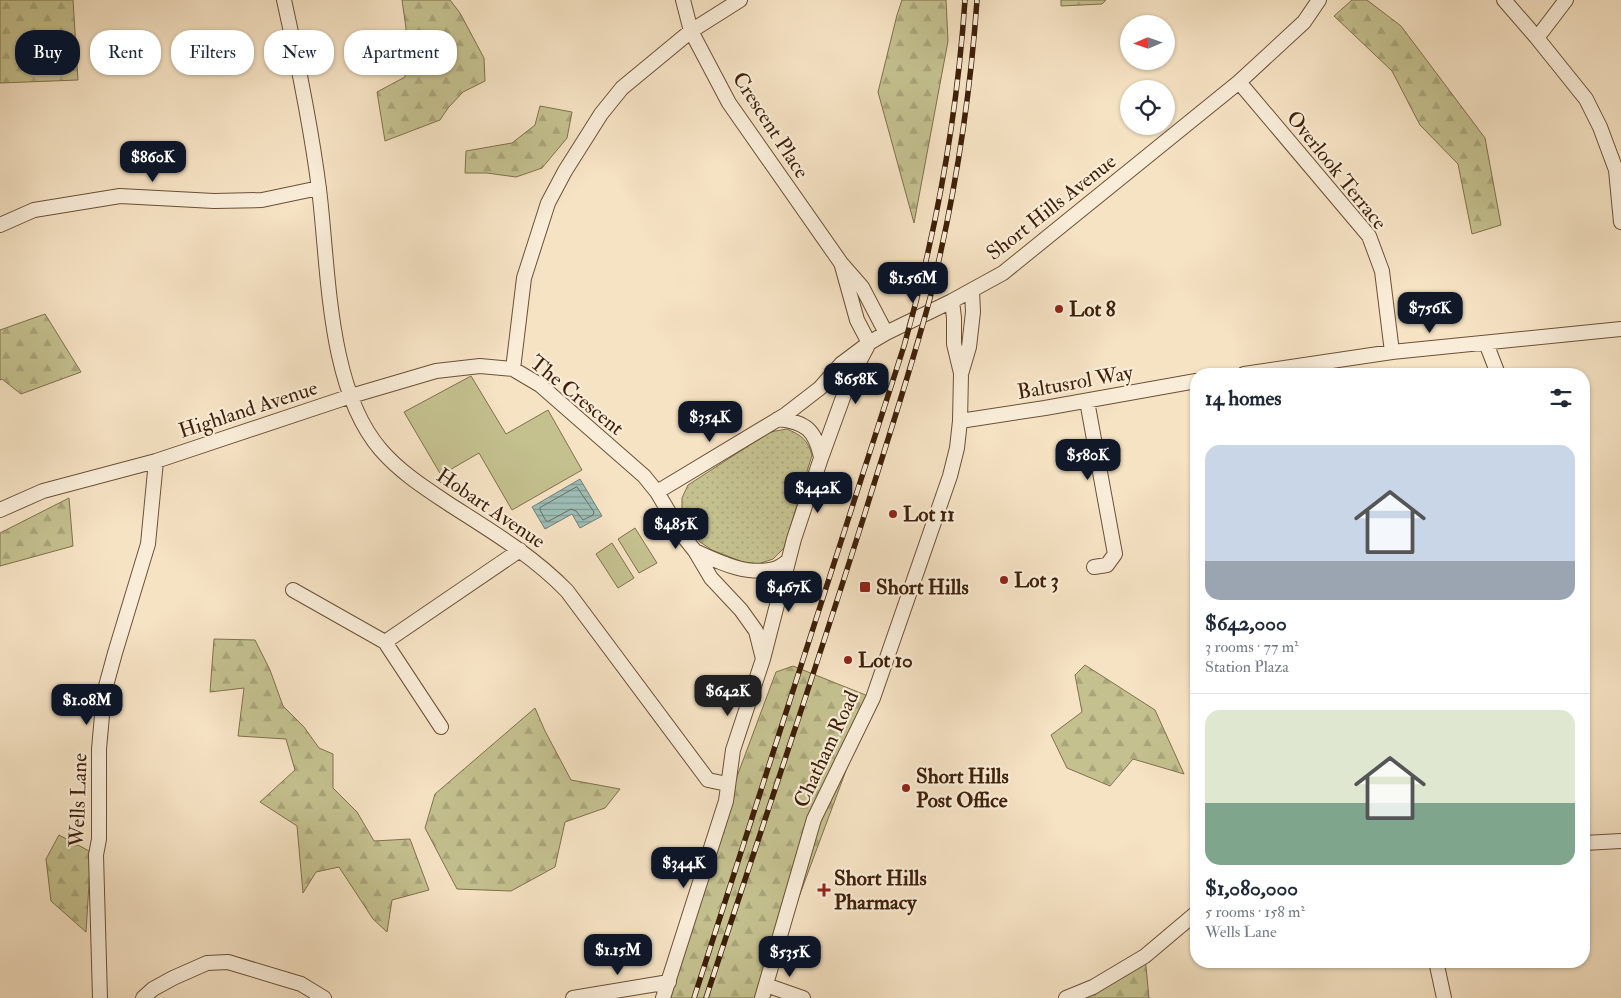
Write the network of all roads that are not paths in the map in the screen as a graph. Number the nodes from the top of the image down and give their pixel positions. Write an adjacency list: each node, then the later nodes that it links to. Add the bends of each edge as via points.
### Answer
1 (284, 0): 10 (street, Hobart Avenue, via 301,77)
2 (683, 0): 7 (street, Crescent Place)
3 (740, 0): 7 (street, The Crescent)
4 (1320, 0): 9 (street, Short Hills Avenue, via 1304,22)
5 (1504, 0): 8 (street)
6 (1566, 0): 8 (street)
7 (691, 31): 13 (street, Crescent Place, via 729,103); 23 (street, The Crescent, via 622,88 601,114 561,179 548,204 524,278)
8 (1537, 38): 11 (street, via 1586,99 1600,127 1616,170)
9 (1239, 82): 14 (street, Short Hills Avenue, via 1003,273); 20 (street, Overlook Terrace, via 1369,236 1382,271)
10 (319, 188): 12 (street, via 262,200 120,196 34,210); 26 (street, Hobart Avenue, via 339,360)
11 (1621, 222)
12 (0, 225)
13 (841, 263): 17 (street, Crescent Place, via 862,287); 18 (street, Crescent Place, via 857,320)
14 (972, 290): 15 (street, Short Hills Avenue); 24 (street, Chatham Road, via 969,347)
15 (952, 301): 17 (street, Short Hills Avenue); 24 (street, Chatham Road, via 954,344)
16 (1621, 329): 19 (street)
17 (886, 333): 18 (street, Short Hills Avenue)
18 (869, 343): 28 (street, Short Hills Avenue, via 841,364 820,388); 30 (street, via 849,381)
19 (1486, 343): 20 (street); 22 (street)
20 (1392, 352): 21 (street)
21 (1284, 368)
22 (1496, 368)
23 (513, 369): 26 (street, Highland Avenue, via 480,366 436,371); 32 (street, The Crescent, via 540,385 644,476)
24 (961, 374): 29 (street, Chatham Road)
25 (1190, 382): 27 (street, Baltusrol Way)
26 (351, 396): 31 (street, Highland Avenue); 34 (street, Hobart Avenue, via 364,426 390,460 418,484)
27 (1087, 401): 29 (street, Baltusrol Way); 37 (street, via 1115,554 1107,565)
28 (778, 419): 30 (street, via 807,427 817,441); 32 (street, Short Hills Avenue)
29 (960, 421): 48 (street, Chatham Road, via 950,476 873,698 814,819)
30 (821, 458): 36 (street)
31 (156, 461): 33 (street, Highland Avenue, via 43,491); 50 (street, Wells Lane, via 148,544 104,694 96,854)
32 (657, 492): 35 (street, The Crescent, via 683,536)
33 (0, 510)
34 (520, 550): 39 (street); 42 (street, Hobart Avenue, via 567,591 708,780)
35 (696, 551): 36 (street, The Crescent, via 751,571 776,569); 40 (street, The Crescent, via 712,578 756,631)
36 (788, 561): 40 (street)
37 (1094, 567)
38 (293, 590): 39 (street)
39 (385, 642): 41 (street)
40 (763, 659): 42 (street, via 733,750)
41 (441, 727)
42 (727, 784): 47 (street, via 726,801)
43 (1621, 841): 44 (street)
44 (1590, 843)
45 (1190, 918): 56 (street, via 1145,956 1093,987)
46 (1438, 968): 57 (street)
47 (668, 982): 49 (street); 54 (street)
48 (764, 991): 55 (street)
49 (616, 995): 53 (street)
50 (100, 998)
51 (143, 998): 52 (street, via 173,978 207,963 228,962 301,984)
52 (324, 998)
53 (573, 998)
54 (663, 998)
55 (803, 998)
56 (1066, 998)
57 (1444, 998)

